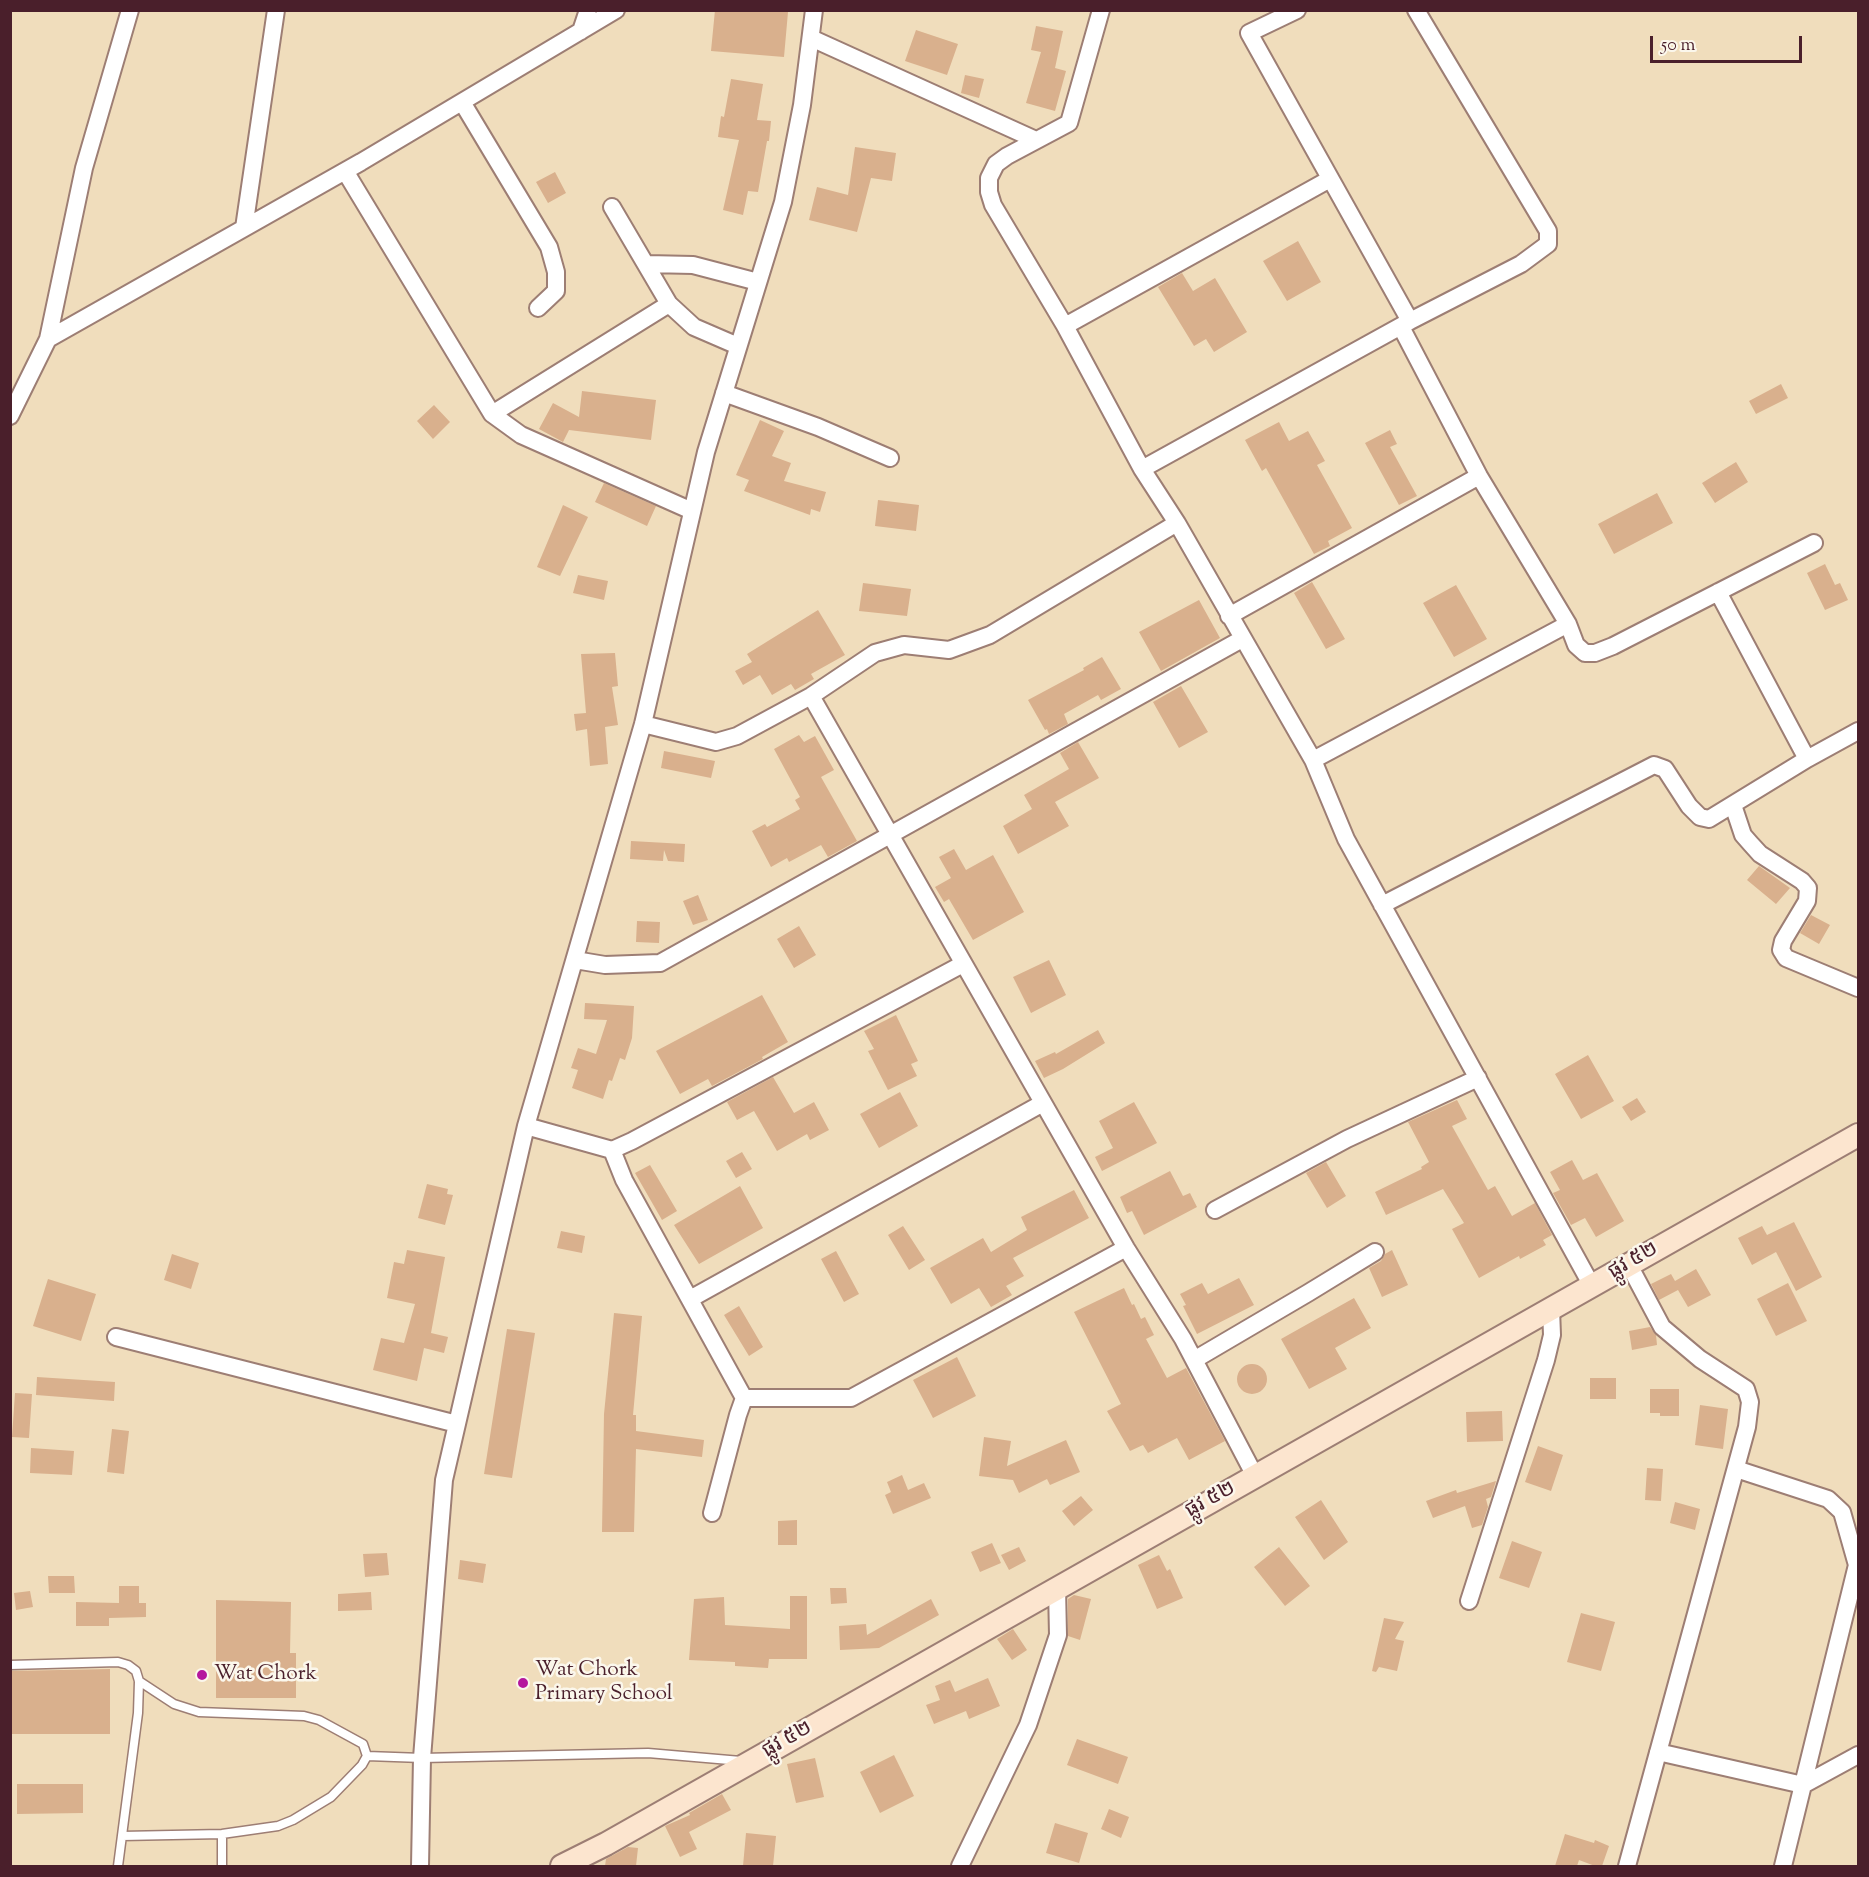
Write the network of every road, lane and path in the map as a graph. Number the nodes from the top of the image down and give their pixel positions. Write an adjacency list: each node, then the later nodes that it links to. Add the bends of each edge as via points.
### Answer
1 (130, 10): 23 (street, via 84,168)
2 (276, 10): 16 (street)
3 (588, 10): 9 (street)
4 (616, 10): 9 (street)
5 (814, 10): 10 (street)
6 (1101, 10): 12 (street, via 1069,123)
7 (1297, 10): 14 (street, via 1249,33)
8 (1416, 10): 21 (street, via 1548,231 1548,244 1521,264)
9 (581, 31): 11 (street)
10 (811, 38): 12 (street); 18 (street, via 783,202)
11 (462, 102): 13 (street); 20 (street, via 549,247 556,291)
12 (1036, 140): 22 (street, via 996,164 988,178 988,192)
13 (345, 171): 16 (street); 26 (street)
14 (1330, 179): 21 (street); 22 (street)
15 (612, 207): 17 (street)
16 (244, 228): 23 (street)
17 (646, 264): 18 (street, via 693,265); 19 (street)
18 (758, 282): 24 (street)
19 (669, 304): 24 (street, via 694,327); 26 (street)
20 (538, 308)
21 (1406, 324): 29 (street); 30 (street)
22 (1065, 326): 29 (street)
23 (48, 339): 27 (street)
24 (738, 346): 25 (street)
25 (724, 393): 28 (street); 31 (street)
26 (492, 414): 31 (street, via 521,435)
27 (10, 416)
28 (890, 458)
29 (1142, 469): 32 (street)
30 (1479, 476): 35 (street); 36 (street)
31 (692, 511): 39 (street)
32 (1177, 523): 35 (street); 38 (street, via 990,635 949,650 904,645 874,653)
33 (1814, 543): 34 (street)
34 (1719, 592): 36 (street, via 1595,652 1585,653 1576,645); 41 (street)
35 (1229, 616): 37 (street)
36 (1568, 624): 42 (street)
37 (1242, 639): 42 (street); 44 (street)
38 (811, 696): 39 (street, via 736,736 716,742); 44 (street)
39 (643, 724): 46 (street)
40 (1858, 730): 41 (street)
41 (1807, 759): 43 (street)
42 (1313, 760): 45 (street, via 1346,839)
43 (1733, 805): 45 (street, via 1709,819 1700,817 1665,769 1654,765); 48 (street, via 1743,835 1750,843 1808,888 1807,901 1780,951 1786,958)
44 (890, 835): 46 (street, via 660,963 605,965); 47 (street)
45 (1382, 905): 49 (street)
46 (574, 960): 51 (street)
47 (963, 964): 50 (street); 53 (street)
48 (1858, 988)
49 (1478, 1078): 54 (street, via 1347,1139); 58 (street)
50 (1043, 1103): 55 (street); 59 (street)
51 (526, 1126): 53 (street); 64 (street)
52 (1858, 1135): 57 (street, ផ្លូវ ៥២)
53 (612, 1150): 59 (street, via 624,1180)
54 (1215, 1210)
55 (1125, 1248): 62 (street); 63 (street, via 851,1398)
56 (1374, 1252): 62 (street)
57 (1629, 1264): 58 (street, ផ្លូវ ៥២); 65 (street, via 1662,1327 1700,1359 1746,1389 1750,1402 1747,1427)
58 (1592, 1286): 60 (street, ផ្លូវ ៥២)
59 (690, 1299): 63 (street)
60 (1551, 1309): 66 (street, ផ្លូវ ៥២); 70 (street, via 1552,1335 1546,1360)
61 (116, 1337): 64 (street)
62 (1194, 1360): 66 (street)
63 (744, 1398): 67 (street)
64 (457, 1424): 76 (street, via 444,1480)
65 (1736, 1469): 68 (street, via 1828,1499 1842,1512); 73 (street)
66 (1255, 1476): 69 (street, ផ្លូវ ៥២)
67 (712, 1514)
68 (1858, 1564): 78 (street)
69 (1057, 1588): 77 (street, ផ្លូវ ៥២); 85 (street, via 1058,1635 1028,1725)
70 (1469, 1601)
71 (10, 1665): 72 (lane, via 118,1662 136,1671)
72 (139, 1680): 75 (lane, via 174,1704 199,1712 319,1720 363,1744); 80 (lane)
73 (1658, 1752): 78 (street); 86 (street)
74 (1858, 1755): 78 (street)
75 (367, 1756): 76 (lane); 79 (lane, via 331,1797 293,1820)
76 (422, 1758): 77 (lane, via 648,1753); 83 (street)
77 (751, 1762): 84 (street, ផ្លូវ ៥២)
78 (1803, 1785): 87 (street)
79 (222, 1834): 80 (lane); 82 (lane)
80 (122, 1836): 81 (lane)
81 (118, 1866)
82 (222, 1866)
83 (420, 1866)
84 (562, 1866)
85 (960, 1866)
86 (1627, 1866)
87 (1783, 1866)

